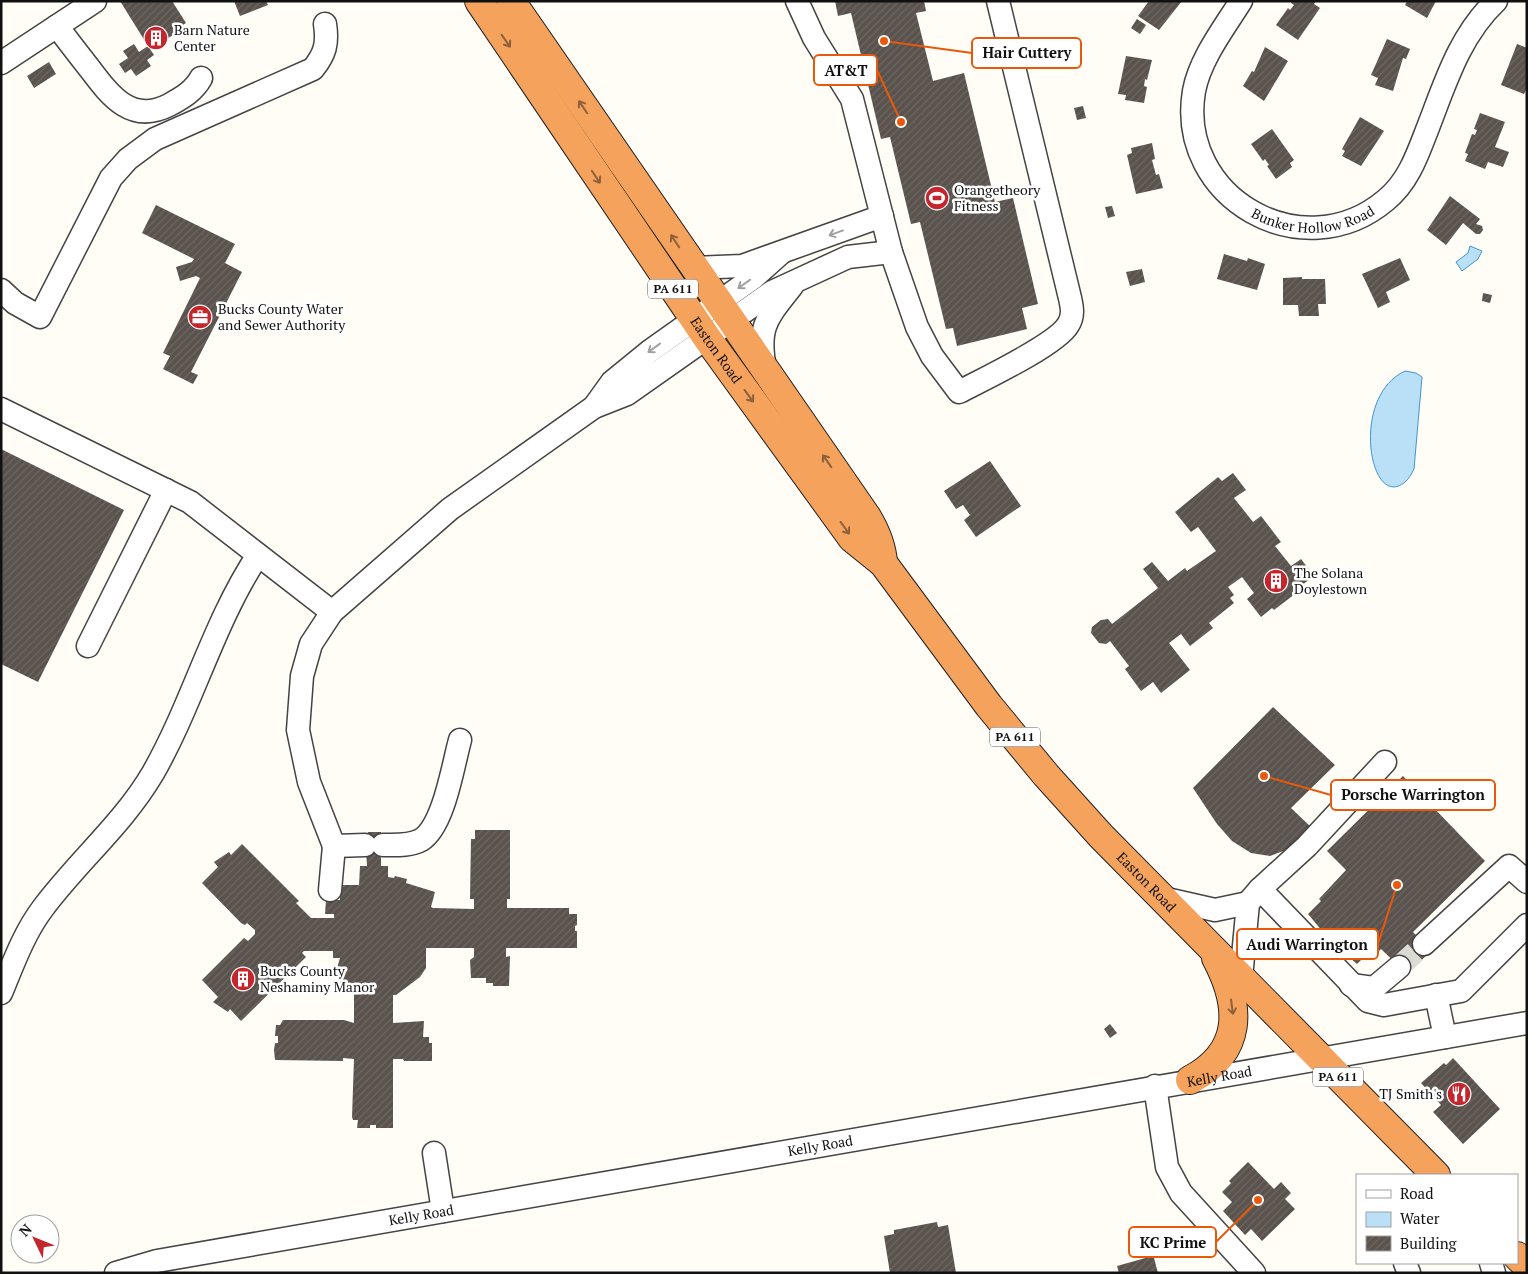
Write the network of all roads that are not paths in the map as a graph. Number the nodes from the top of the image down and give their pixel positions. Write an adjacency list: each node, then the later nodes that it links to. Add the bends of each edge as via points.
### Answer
1 (95, 1): 9 (street)
2 (478, 1): 19 (highway, Easton Road / PA 611, one-way to 19)
3 (511, 1): 15 (highway, Easton Road / PA 611, one-way to 3)
4 (797, 1): 12 (street, via 814,38 852,100)
5 (998, 1): 13 (street, via 1072,316 1068,325 1046,344 959,392 932,356 917,327)
6 (1242, 1): 7 (street, Bunker Hollow Road, via 1198,77 1193,115 1197,142 1215,180 1242,207 1270,222 1310,228 1350,221 1373,209 1397,189 1414,164 1464,39)
7 (1496, 1)
8 (325, 24): 17 (street, via 328,42 324,55 312,69 155,139 128,160 111,178 40,317 15,303)
9 (57, 26): 10 (street); 11 (street, via 107,90 122,104 138,111 156,111 196,87)
10 (1, 63)
11 (201, 78)
12 (882, 216): 13 (street); 14 (street, one-way to 14)
13 (891, 252): 16 (street, via 848,257)
14 (781, 253): 15 (street, via 742,266); 18 (street, one-way to 18, via 753,278)
15 (694, 268): 18 (highway, Easton Road / PA 611)
16 (796, 282): 18 (street); 20 (street, via 768,317 763,330 760,346)
17 (1, 290)
18 (724, 312): 19 (street); 20 (highway, Easton Road / PA 611)
19 (700, 329): 24 (highway, Easton Road / PA 611, one-way to 24, via 852,538); 25 (street, via 650,351 612,382 594,407 450,509)
20 (766, 372): 24 (highway, Easton Road / PA 611, one-way to 20, via 876,532 867,517)
21 (1, 409): 22 (street)
22 (166, 490): 23 (street, via 190,502); 26 (street)
23 (258, 555): 25 (street); 40 (street, via 225,612 153,772 134,802 42,909 27,934)
24 (883, 563): 33 (highway, Easton Road / PA 611, via 983,699 1046,774)
25 (332, 612): 29 (street, via 311,644 304,668 298,730 309,782)
26 (88, 646)
27 (460, 740): 29 (street, via 440,814 432,830 421,840 405,845)
28 (1384, 762): 32 (street, via 1307,846)
29 (334, 846): 31 (street)
30 (1527, 882): 35 (street, via 1509,866)
31 (330, 890)
32 (1254, 896): 33 (street, via 1215,910); 38 (street); 39 (street)
33 (1162, 898): 36 (highway, Easton Road / PA 611)
34 (1527, 925): 41 (street, via 1461,991)
35 (1424, 944)
36 (1209, 946): 38 (highway, Easton Road / PA 611); 45 (highway, one-way to 45, via 1230,992 1232,1037 1220,1059 1203,1074)
37 (1399, 967): 39 (street, via 1374,988)
38 (1241, 978): 44 (highway, Easton Road / PA 611)
39 (1351, 985): 41 (street, via 1368,1001 1384,1005)
40 (1, 993)
41 (1436, 996): 43 (street)
42 (1527, 1023): 43 (street, Kelly Road)
43 (1445, 1037): 44 (street, Kelly Road)
44 (1320, 1059): 45 (street, Kelly Road); 48 (highway, Easton Road / PA 611)
45 (1190, 1080): 46 (street, Kelly Road)
46 (1155, 1086): 49 (street, Kelly Road); 53 (street, via 1168,1167 1181,1193)
47 (434, 1153): 49 (street)
48 (1435, 1174)
49 (442, 1211): 52 (street, Kelly Road, via 157,1261)
50 (1518, 1257): 51 (highway)
51 (1527, 1266)
52 (116, 1273)
53 (1254, 1273)

